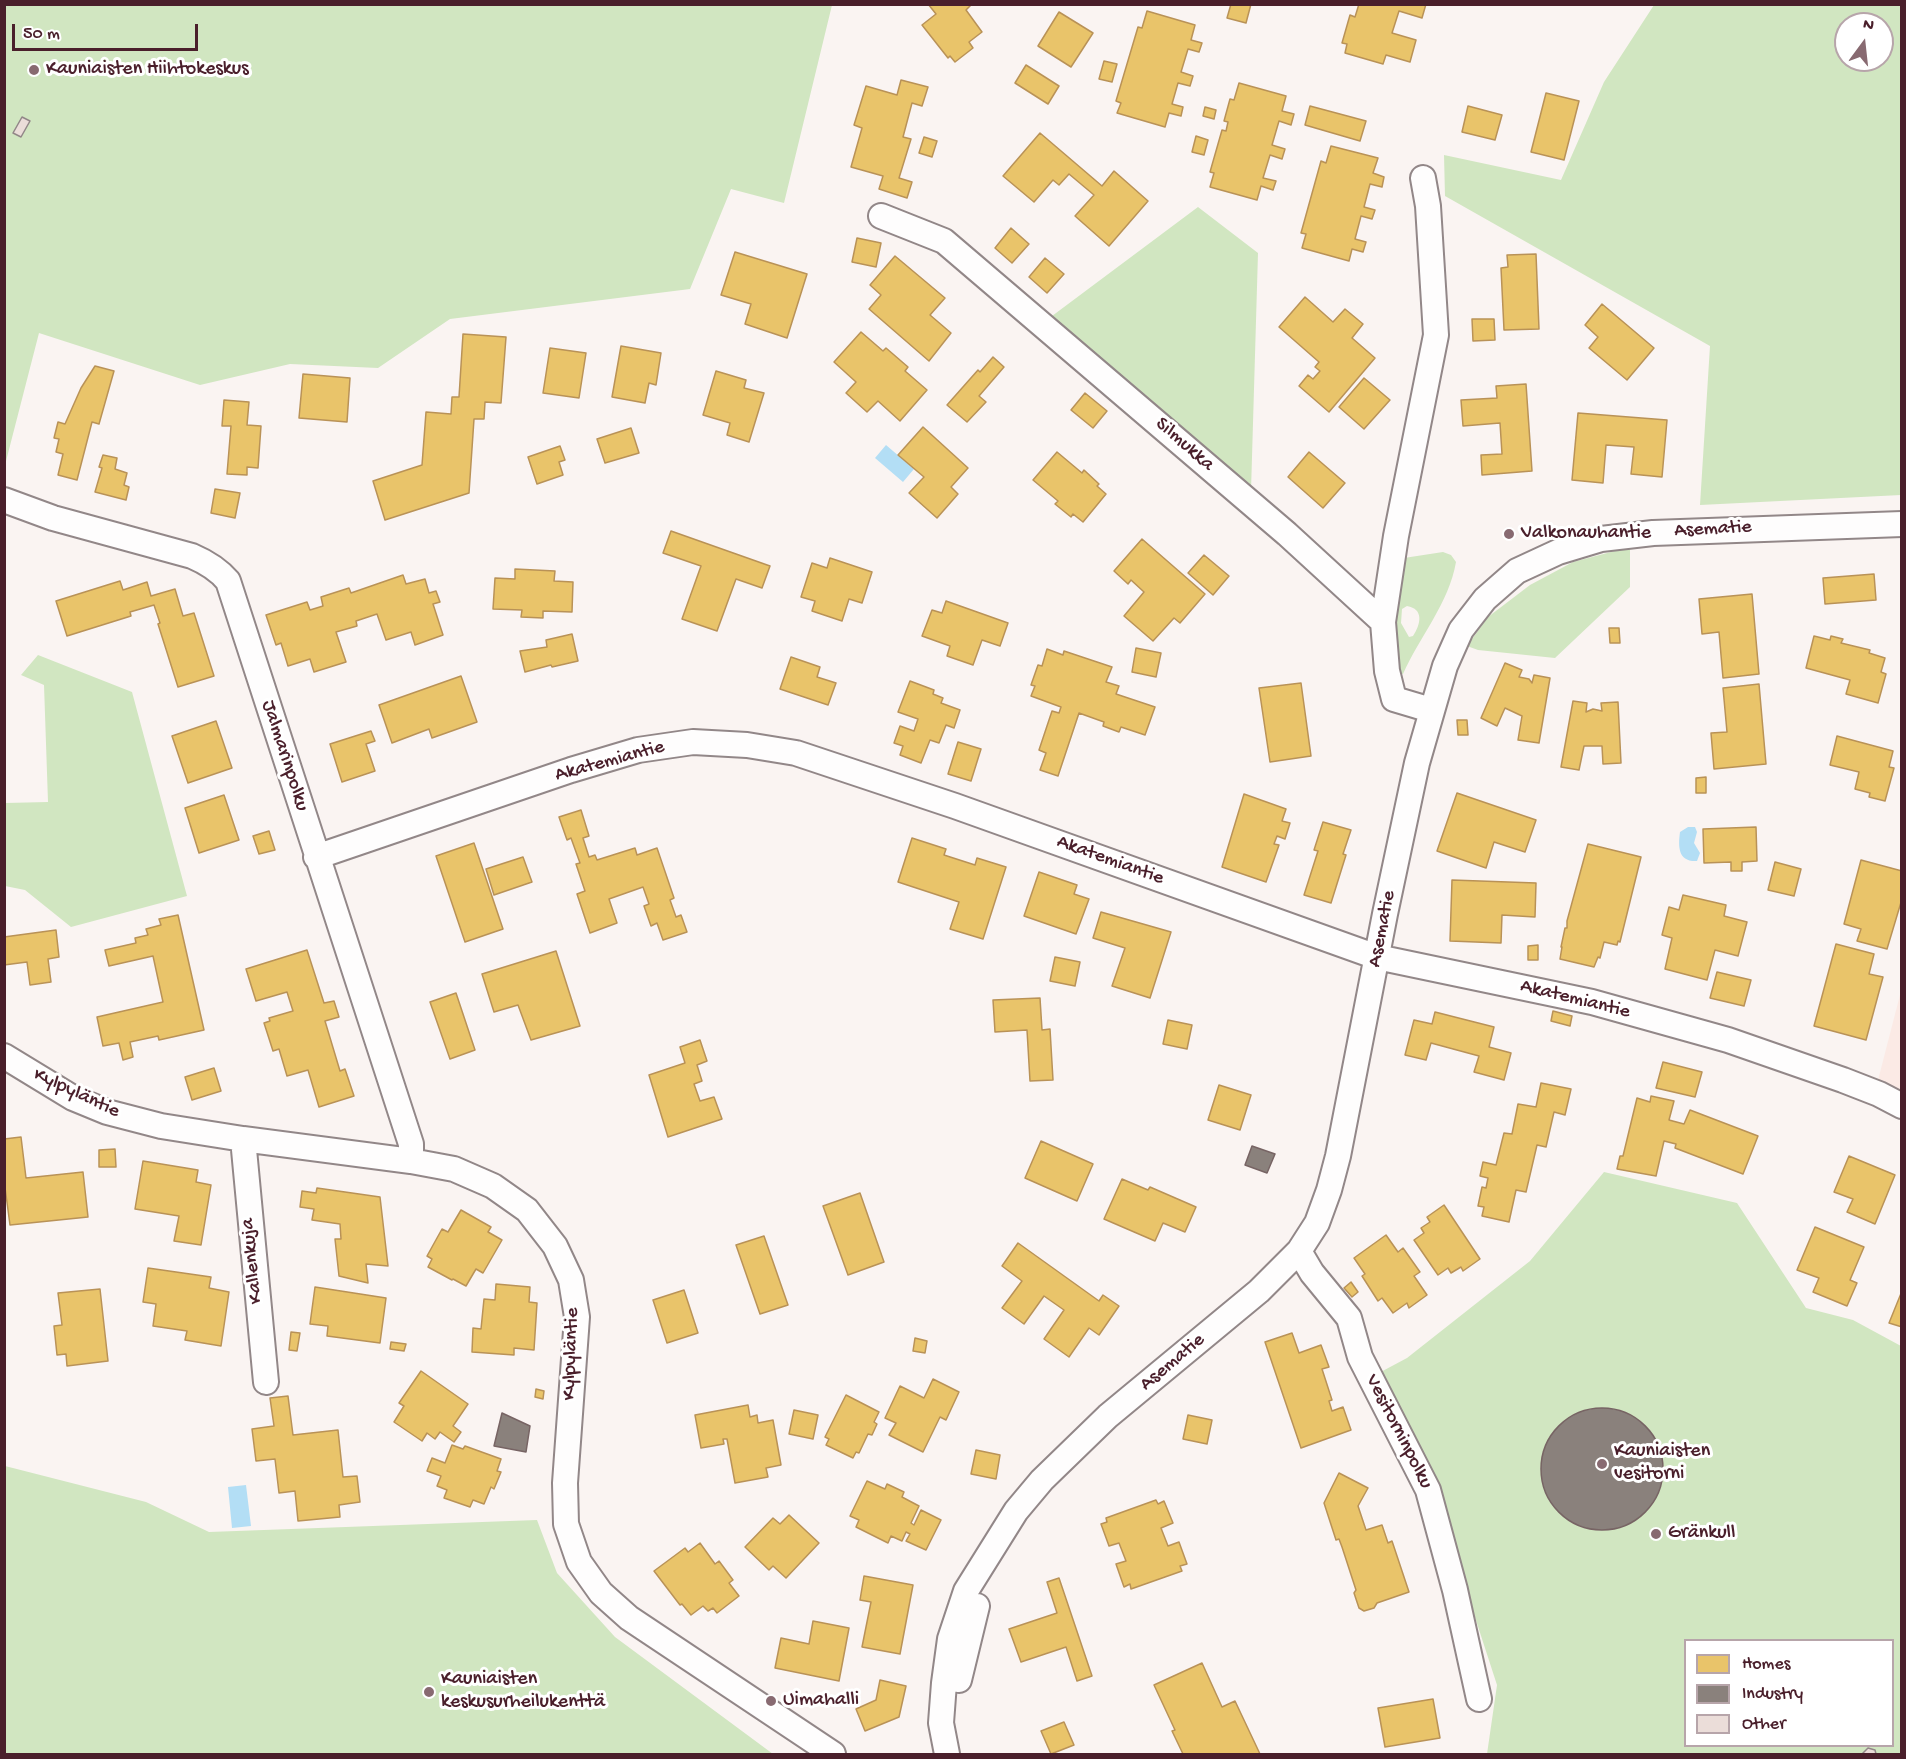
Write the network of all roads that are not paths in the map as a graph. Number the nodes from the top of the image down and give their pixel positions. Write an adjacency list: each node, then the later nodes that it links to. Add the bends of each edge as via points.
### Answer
1 (1423, 178): 5 (street, via 1436,335)
2 (881, 216): 5 (street, Silmukka, via 944,241 1287,534)
3 (4, 500): 7 (street, Jalmarinpolku, via 83,527 178,551 221,573 231,590)
4 (1902, 524): 6 (street, Asematie, via 1653,533 1601,539 1558,552 1517,571 1485,599 1461,630)
5 (1383, 622): 6 (street, via 1394,699)
6 (1431, 710): 8 (street, Asematie)
7 (316, 856): 8 (street, Akatemiantie, via 638,750 693,742 747,745 796,753 933,799); 12 (street, Jalmarinpolku, via 411,1144)
8 (1377, 957): 10 (street, Akatemiantie, via 1592,1002 1718,1037 1843,1080); 13 (street, Asematie, via 1329,1190 1317,1223)
9 (4, 1056): 11 (street, Kylpyläntie, via 73,1098 107,1112 151,1124)
10 (1902, 1106)
11 (243, 1139): 12 (street, Kylpyläntie); 14 (street, Kallenkuja)
12 (411, 1161): 17 (street, Kylpyläntie, via 454,1169 493,1186 527,1210 555,1246 571,1280 577,1317 565,1483 566,1524 579,1562 596,1586 629,1618)
13 (1299, 1251): 15 (street, Asematie, via 1259,1291 1070,1452 1016,1511); 16 (street, Vesitorninpolku, via 1312,1274 1349,1318 1360,1357 1428,1490)
14 (266, 1382)
15 (984, 1564): 18 (street, Asematie, via 966,1591 950,1639 941,1723); 19 (street, Asematie, via 959,1683)
16 (1479, 1699)
17 (833, 1755)
18 (947, 1755)
19 (952, 1755)

